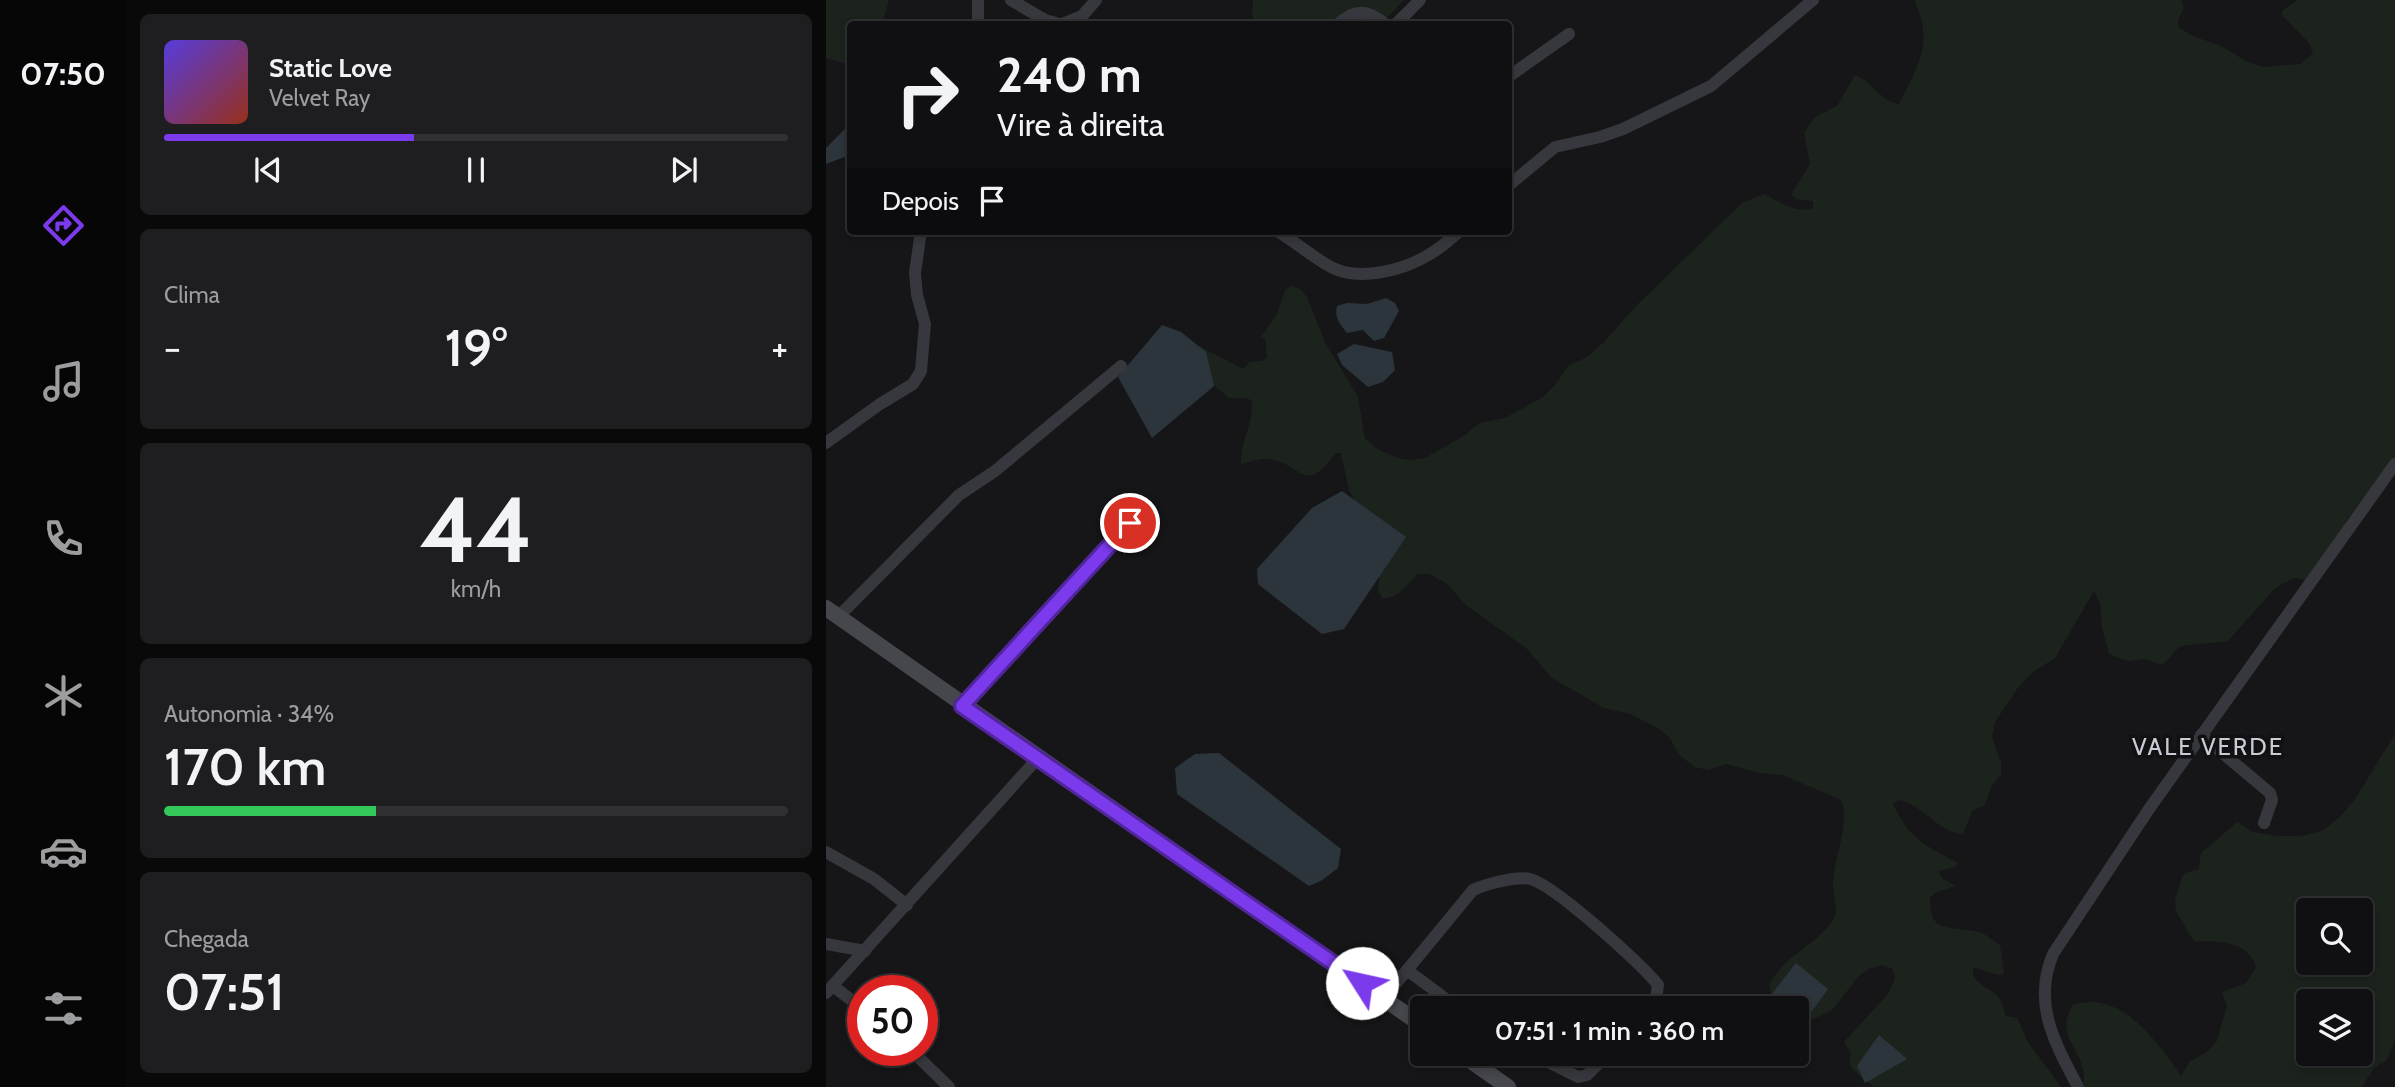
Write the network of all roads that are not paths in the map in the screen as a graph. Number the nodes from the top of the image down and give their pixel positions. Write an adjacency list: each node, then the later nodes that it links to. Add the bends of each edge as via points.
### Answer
1 (978, 0): 6 (street)
2 (1010, 0): 7 (street)
3 (1096, 0): 8 (street, via 1082,16)
4 (1420, 0): 11 (street)
5 (1813, 0): 14 (street, via 1711,86 1623,129 1555,147)
6 (978, 21)
7 (1049, 21)
8 (1069, 21)
9 (1342, 21): 10 (street, via 1359,12)
10 (1380, 21)
11 (1399, 21)
12 (1569, 34): 13 (street)
13 (1512, 74)
14 (1512, 183)
15 (920, 235): 19 (street, via 915,273 925,324 921,371 913,384)
16 (1283, 235): 17 (street, via 1333,269 1350,274 1414,262)
17 (1455, 235)
18 (1121, 366): 22 (street, via 995,471 959,495)
19 (826, 443)
20 (2395, 464): 24 (street)
21 (1130, 523): 23 (street)
22 (832, 612): 23 (main road)
23 (962, 706): 25 (main road)
24 (2201, 735): 26 (street, via 2270,793 2273,800); 44 (street, via 2048,966 2047,1022)
25 (1038, 758): 28 (street); 35 (main road)
26 (2264, 823)
27 (826, 852): 28 (street, via 874,879)
28 (907, 905): 30 (street)
29 (826, 944): 30 (street)
30 (865, 951): 32 (street)
31 (1407, 970): 33 (street); 34 (street, via 1473,890 1527,878 1560,897 1650,974 1658,985); 35 (street)
32 (830, 990): 36 (street)
33 (1442, 996)
34 (1656, 996)
35 (1384, 998): 37 (main road)
36 (847, 1000)
37 (1410, 1017)
38 (927, 1066): 42 (street)
39 (1478, 1066): 43 (main road)
40 (1556, 1066): 41 (street, via 1578,1077)
41 (1596, 1066)
42 (949, 1087)
43 (1508, 1087)
44 (2078, 1087)

